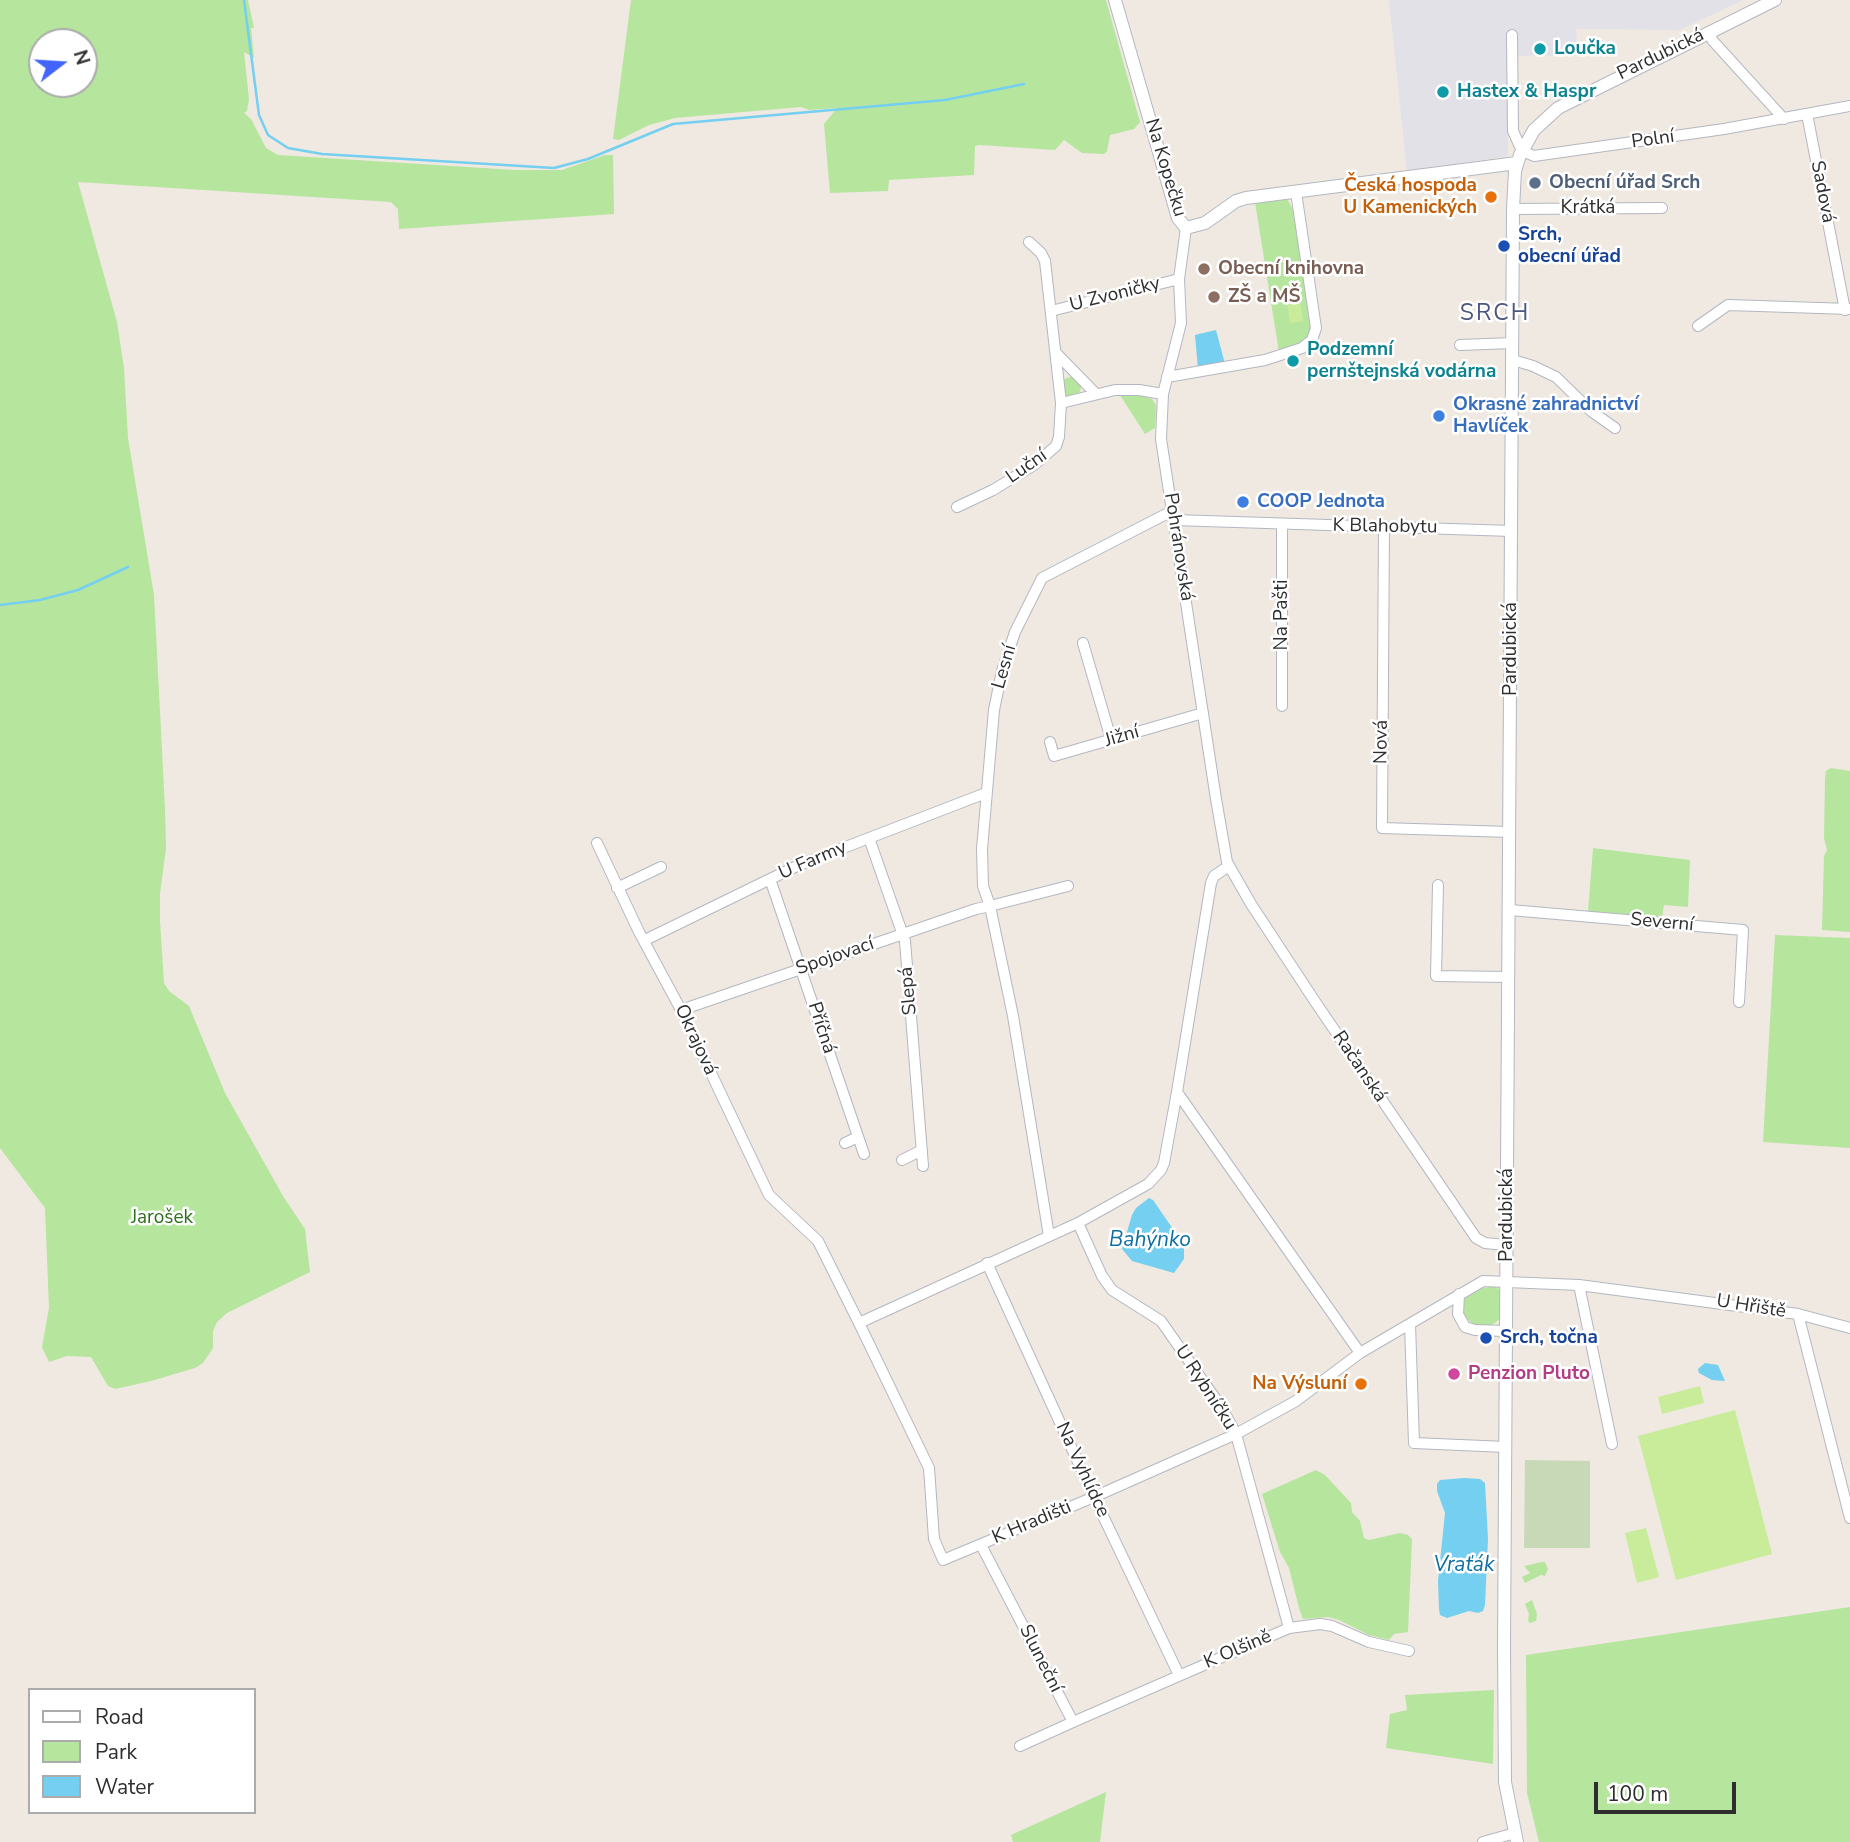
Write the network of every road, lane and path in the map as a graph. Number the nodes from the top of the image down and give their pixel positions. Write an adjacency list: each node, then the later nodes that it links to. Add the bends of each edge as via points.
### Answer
1 (1115, 0): 12 (street, Na Kopečku, via 1178,218)
2 (1775, 0): 3 (street, Pardubická)
3 (1708, 32): 7 (street); 8 (street, Pardubická, via 1567,102 1540,123)
4 (1512, 35): 8 (street, via 1513,131)
5 (1850, 106): 6 (street, Polní)
6 (1807, 114): 7 (street, Polní); 15 (street, Sadová)
7 (1784, 119): 8 (street, Polní)
8 (1520, 157): 9 (street, Na Kopečku); 10 (street, Pardubická)
9 (1296, 192): 12 (street, Na Kopečku, via 1236,201 1205,223); 22 (street, via 1316,328 1312,340 1265,360)
10 (1513, 208): 11 (street, Krátká); 18 (street, Pardubická)
11 (1662, 208)
12 (1186, 228): 14 (street, Pohránovská)
13 (1029, 242): 16 (street, U Zvoničky, via 1045,261)
14 (1179, 279): 16 (street, U Zvoničky); 22 (street, Pohránovská, via 1181,323)
15 (1847, 310): 17 (street, Sadová, via 1728,305)
16 (1051, 311): 20 (street, U Zvoničky)
17 (1698, 326)
18 (1513, 343): 19 (street); 21 (street, Pardubická)
19 (1460, 345)
20 (1056, 353): 23 (street); 25 (street, U Zvoničky)
21 (1513, 360): 26 (street, via 1556,377); 31 (street, Pardubická)
22 (1167, 377): 24 (street, Pohránovská)
23 (1096, 394): 24 (street, via 1126,390); 25 (street)
24 (1163, 394): 28 (street, Pohránovská, via 1161,439)
25 (1060, 403): 27 (street, Luční, via 1056,446 1034,466)
26 (1615, 428)
27 (957, 506)
28 (1173, 515): 29 (street, K Blahobytu); 34 (street, Pohránovská); 37 (street, Lesní, via 1042,578 1002,671 993,710)
29 (1282, 525): 30 (street, K Blahobytu); 33 (street, Na Pašti)
30 (1384, 527): 31 (street, K Blahobytu); 38 (street, Nová, via 1382,828)
31 (1512, 531): 38 (street, Pardubická)
32 (1083, 643): 35 (street)
33 (1282, 706)
34 (1203, 713): 35 (street, Jižní); 41 (street, Pohránovská)
35 (1111, 740): 36 (street, Jižní, via 1054,756)
36 (1050, 742)
37 (986, 793): 39 (street, U Farmy); 47 (street, Lesní, via 982,862)
38 (1510, 832): 48 (street, Pardubická)
39 (869, 838): 43 (street, U Farmy); 49 (street, Slepá)
40 (597, 843): 46 (street, Okrajová)
41 (1229, 866): 55 (street, via 1211,883); 64 (street, Račanská, via 1476,1238)
42 (661, 867): 46 (street)
43 (770, 879): 50 (street, U Farmy); 51 (street, Příčná)
44 (1438, 885): 52 (street, via 1436,976)
45 (1068, 886): 47 (street)
46 (617, 888): 50 (street, Okrajová)
47 (990, 906): 49 (street, Spojovací); 63 (street, Lesní)
48 (1510, 910): 52 (street, Pardubická); 53 (street, Severní, via 1743,930)
49 (902, 934): 51 (street, Spojovací); 58 (street, Slepá)
50 (645, 940): 54 (street, Okrajová)
51 (802, 968): 54 (street, Spojovací); 56 (street, Příčná)
52 (1508, 977): 64 (street, Pardubická)
53 (1739, 1002)
54 (681, 1010): 70 (street, Okrajová, via 769,1195 818,1241)
55 (1177, 1092): 62 (street, via 1161,1170 1148,1184); 74 (street)
56 (858, 1137): 57 (street); 59 (street, Příčná)
57 (845, 1143)
58 (922, 1150): 60 (street); 61 (street, Slepá)
59 (863, 1154)
60 (902, 1160)
61 (923, 1166)
62 (1078, 1223): 63 (street); 75 (street, U Rybníčku, via 1112,1290 1161,1321 1223,1408)
63 (1049, 1236): 65 (street)
64 (1506, 1245): 66 (street, Pardubická)
65 (987, 1263): 70 (street); 78 (street, Na Vyhlídce)
66 (1506, 1281): 67 (street, U Hřiště); 68 (street, via 1479,1282); 73 (street, Pardubická)
67 (1579, 1285): 69 (street, U Hřiště); 76 (street)
68 (1459, 1294): 71 (street); 73 (street, via 1458,1314 1465,1327)
69 (1798, 1314): 72 (street); 79 (street, U Hřiště)
70 (859, 1323): 80 (street, K Hradišti, via 929,1468 934,1539 943,1560)
71 (1410, 1324): 74 (street); 77 (street, via 1414,1443)
72 (1850, 1328)
73 (1506, 1331): 77 (street, Pardubická)
74 (1360, 1353): 75 (street, via 1296,1401)
75 (1236, 1434): 78 (street, K Hradišti); 81 (street, U Rybníčku)
76 (1612, 1444)
77 (1506, 1447): 86 (street, Pardubická, via 1505,1782)
78 (1094, 1497): 80 (street, K Hradišti); 83 (street, Na Vyhlídce)
79 (1850, 1518)
80 (981, 1545): 84 (street, Sluneční)
81 (1289, 1628): 82 (street, K Olšině, via 1332,1626); 83 (street, K Olšině)
82 (1409, 1651)
83 (1179, 1675): 84 (street, K Olšině)
84 (1073, 1722): 85 (street)
85 (1020, 1746)
86 (1516, 1838): 87 (street)
87 (1483, 1842)

